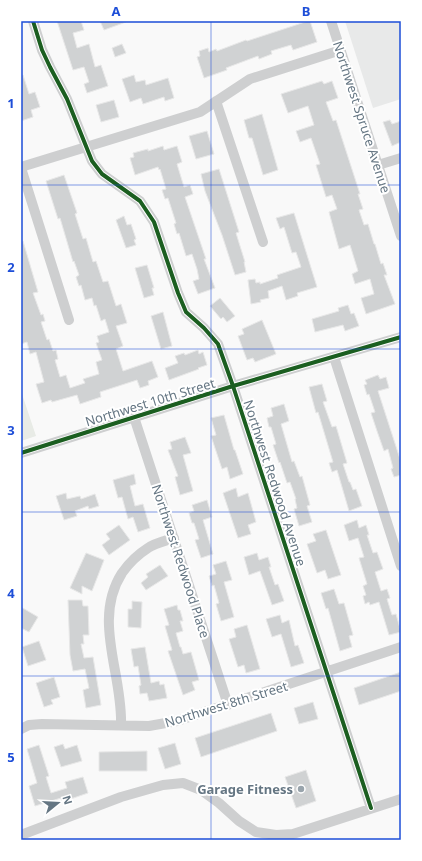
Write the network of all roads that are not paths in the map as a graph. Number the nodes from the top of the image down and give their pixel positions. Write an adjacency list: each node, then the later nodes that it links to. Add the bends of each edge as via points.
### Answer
1 (33, 21): 5 (street, Northwest Redwood Avenue, via 42,50 67,99)
2 (331, 21): 3 (street, Northwest Spruce Avenue)
3 (341, 50): 4 (street, via 250,79); 7 (street, Northwest Spruce Avenue)
4 (216, 101): 5 (street, via 189,116); 10 (street)
5 (86, 146): 8 (street); 14 (street, Northwest Redwood Avenue, via 92,161 102,174 140,201 154,222 186,312 218,344)
6 (401, 158): 7 (street)
7 (378, 165): 9 (street, Northwest Spruce Avenue)
8 (21, 168): 11 (street)
9 (401, 236)
10 (263, 242)
11 (69, 320)
12 (401, 337): 13 (street, Northwest 10th Street)
13 (334, 357): 14 (street, Northwest 10th Street); 18 (street)
14 (233, 386): 15 (street, Northwest 10th Street); 20 (street, Northwest Redwood Avenue)
15 (134, 417): 16 (street, Northwest 10th Street); 17 (street, Northwest Redwood Place)
16 (21, 453)
17 (174, 538): 21 (street, Northwest Redwood Place); 22 (street, via 149,547 130,562 114,590 109,609 109,636 122,709)
18 (401, 566)
19 (401, 647): 20 (street, Northwest 8th Street)
20 (327, 672): 21 (street, Northwest 8th Street); 25 (street, Northwest Redwood Avenue)
21 (228, 705): 22 (street, Northwest 8th Street, via 163,724)
22 (121, 725): 23 (street, Northwest 8th Street, via 42,724)
23 (21, 729)
24 (401, 799): 25 (street)
25 (371, 808): 26 (street, via 293,834 276,835 256,832 201,790 182,783 163,785 121,798)
26 (21, 836): 27 (street)
27 (22, 840)

